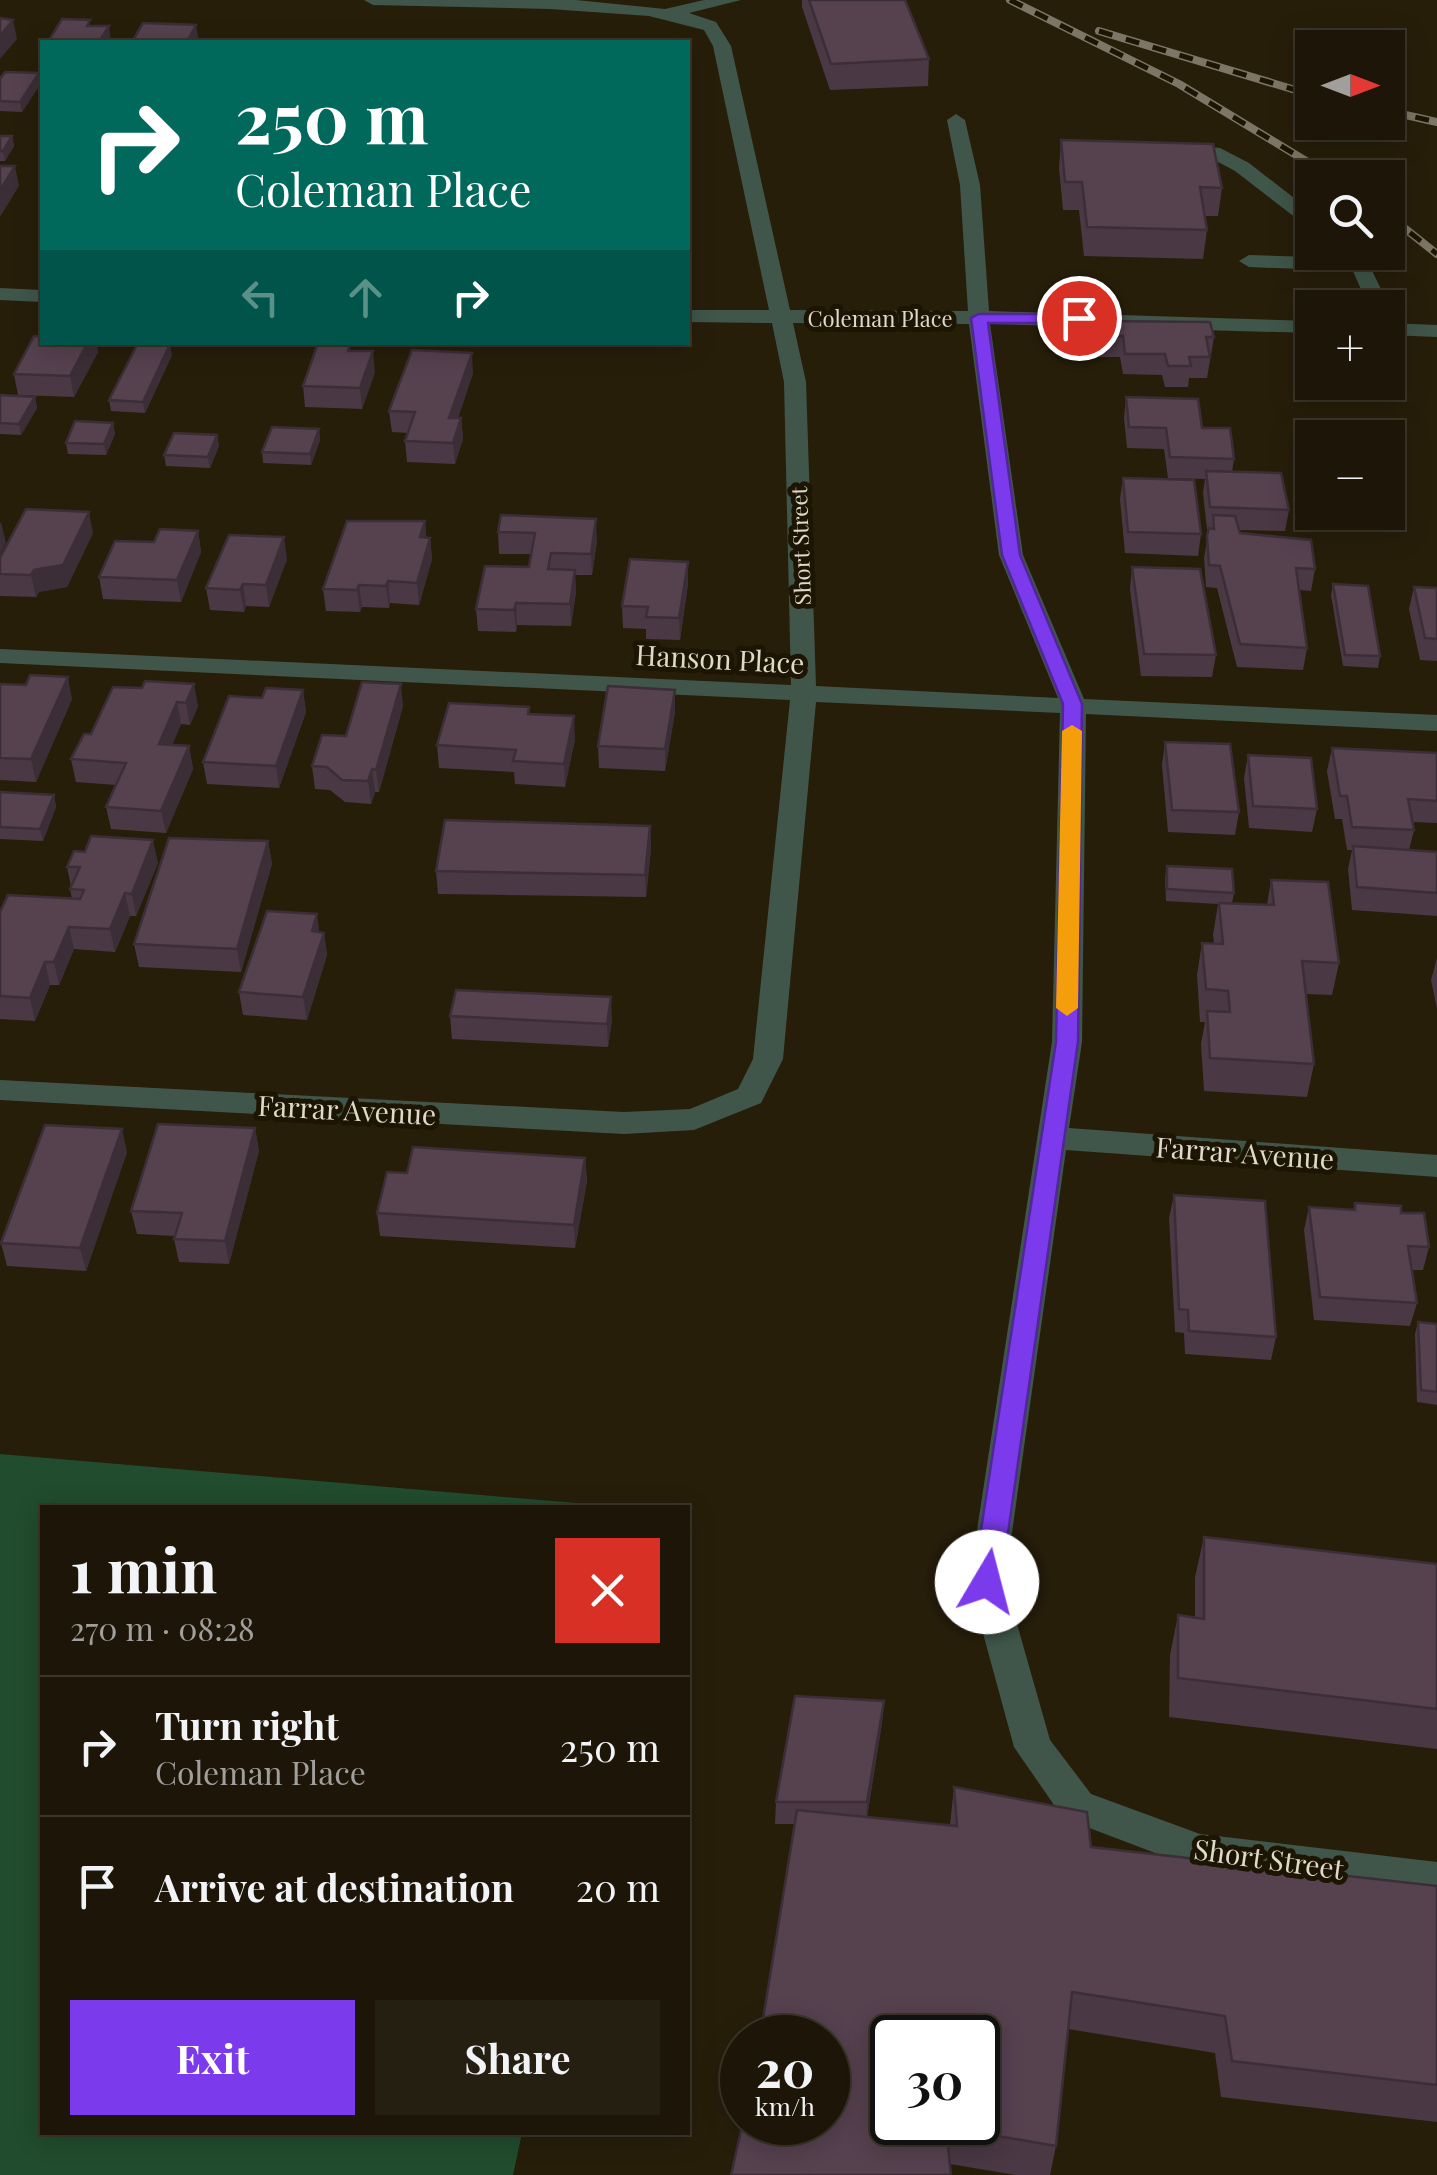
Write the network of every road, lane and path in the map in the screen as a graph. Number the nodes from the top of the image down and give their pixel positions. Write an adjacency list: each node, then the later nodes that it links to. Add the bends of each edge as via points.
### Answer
1 (374, 0): 3 (street, via 607,5)
2 (732, 0): 3 (street)
3 (680, 14): 12 (street, Short Street, via 710,26 722,46)
4 (956, 120): 13 (street, Short Street, via 970,184)
5 (1157, 148): 6 (street, via 1213,152)
6 (1295, 208)
7 (1295, 261): 8 (street)
8 (1249, 262)
9 (0, 294): 10 (street)
10 (40, 296)
11 (690, 316): 12 (street, Coleman Place)
12 (782, 318): 13 (street, Coleman Place); 18 (street, Short Street, via 795,382)
13 (979, 318): 14 (street, Coleman Place); 19 (street, Short Street, via 1011,555)
14 (1295, 327)
15 (1405, 329): 16 (street)
16 (1437, 331)
17 (0, 656): 18 (street, Hanson Place)
18 (804, 691): 19 (street, Hanson Place); 22 (street, Short Street, via 768,1060 750,1096)
19 (1073, 704): 20 (street, Hanson Place); 23 (street, Short Street, via 1067,1042)
20 (1437, 723)
21 (0, 1090): 22 (street, Farrar Avenue, via 624,1124)
22 (694, 1118)
23 (1053, 1138): 24 (street, Farrar Avenue); 25 (street, Short Street, via 987,1582 1033,1747 1077,1806 1200,1852)
24 (1437, 1166)
25 (1437, 1880)

